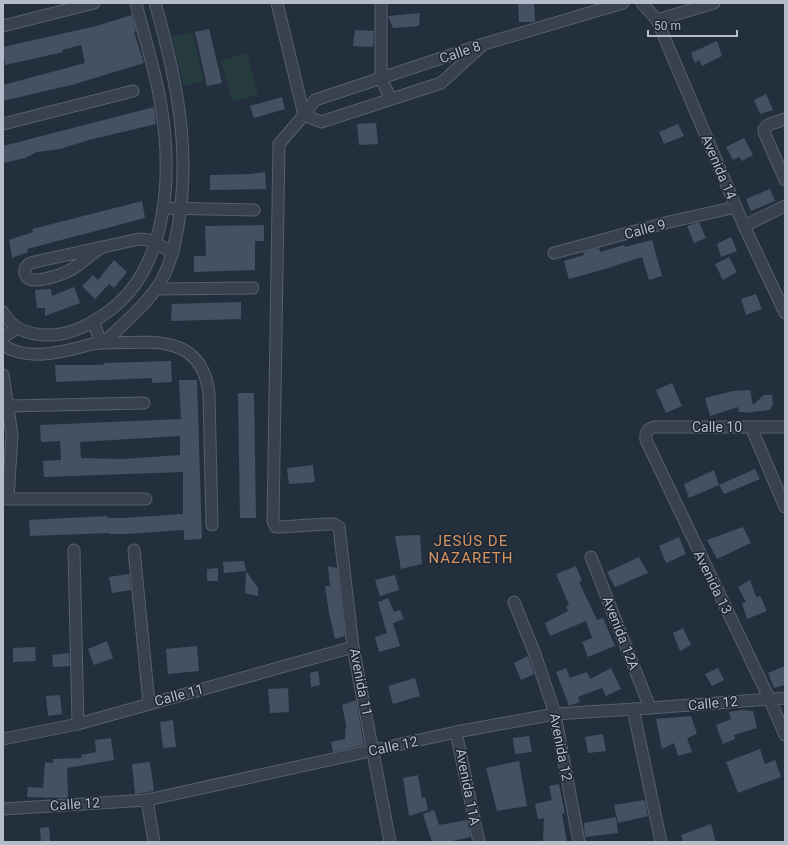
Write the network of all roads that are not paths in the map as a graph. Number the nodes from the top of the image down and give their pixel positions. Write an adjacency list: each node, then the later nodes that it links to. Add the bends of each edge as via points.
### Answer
1 (94, 3): 10 (street)
2 (136, 3): 19 (street, via 161,106)
3 (155, 3): 18 (street, via 180,105)
4 (277, 3): 15 (street)
5 (381, 3): 12 (street)
6 (623, 3): 11 (street, Calle 8)
7 (642, 3): 9 (street, Avenida 14)
8 (714, 3): 9 (street)
9 (657, 20): 21 (street, Avenida 14)
10 (3, 26)
11 (484, 44): 12 (street, Calle 8); 14 (street, via 441,82)
12 (381, 79): 14 (street); 15 (street, Calle 8, via 315,100)
13 (133, 91): 17 (street)
14 (391, 99): 15 (street, via 321,122)
15 (304, 115): 51 (street, Calle 8, via 279,144 273,522 279,528)
16 (785, 119): 20 (street, via 768,125 764,132)
17 (3, 124)
18 (184, 157): 19 (street); 24 (street)
19 (166, 160): 23 (street)
20 (785, 180)
21 (736, 206): 26 (street, Avenida 14); 30 (street, Calle 9)
22 (785, 206): 26 (street)
23 (163, 208): 24 (street); 27 (street)
24 (181, 209): 25 (street); 29 (street)
25 (254, 210)
26 (744, 226): 36 (street, Avenida 14)
27 (156, 243): 28 (street, via 139,240); 29 (street); 37 (street, via 142,276 127,297)
28 (101, 248): 31 (street); 32 (street, via 76,267)
29 (173, 252): 34 (street, via 167,270)
30 (554, 253)
31 (57, 258): 32 (street); 32 (street, via 30,263 26,267 25,274 29,279)
32 (46, 279)
33 (253, 288): 34 (street)
34 (156, 289): 40 (street, via 141,307)
35 (3, 312): 38 (street, via 7,320)
36 (785, 313)
37 (94, 323): 38 (street, via 53,335 31,334); 40 (street)
38 (17, 328): 39 (street)
39 (3, 336)
40 (101, 343): 41 (street, via 70,350 32,354 9,349); 52 (street, via 170,344 190,352 203,368 210,394)
41 (3, 345)
42 (3, 376): 44 (street)
43 (144, 403): 44 (street)
44 (9, 406): 48 (street, via 12,436)
45 (751, 427): 46 (street, Calle 10); 47 (street, Calle 10); 50 (street)
46 (785, 427)
47 (649, 428): 58 (street, Avenida 13, via 645,434 646,440)
48 (6, 499): 49 (street)
49 (146, 499)
50 (785, 507)
51 (334, 524): 57 (street, Avenida 11, via 341,533)
52 (212, 525)
53 (74, 550): 64 (street)
54 (134, 550): 60 (street)
55 (591, 557): 61 (street, Avenida 12A)
56 (514, 602): 63 (street, Avenida 12)
57 (353, 647): 60 (street, Calle 11); 68 (street, Avenida 11)
58 (769, 698): 59 (street, Calle 12); 61 (street, Calle 12); 66 (street, Avenida 13)
59 (785, 698)
60 (150, 703): 64 (street, Calle 11)
61 (650, 708): 62 (street, Calle 12)
62 (633, 709): 63 (street, Calle 12); 75 (street)
63 (555, 714): 65 (street, Calle 12); 74 (street, Avenida 12)
64 (78, 724): 67 (street, Calle 11)
65 (456, 732): 68 (street, Calle 12); 73 (street, Avenida 11A)
66 (785, 735)
67 (3, 739)
68 (374, 750): 69 (street, Calle 12); 72 (street, Avenida 11)
69 (147, 800): 70 (street, Calle 12); 71 (street)
70 (3, 809)
71 (154, 842)
72 (390, 842)
73 (479, 842)
74 (579, 842)
75 (661, 842)

